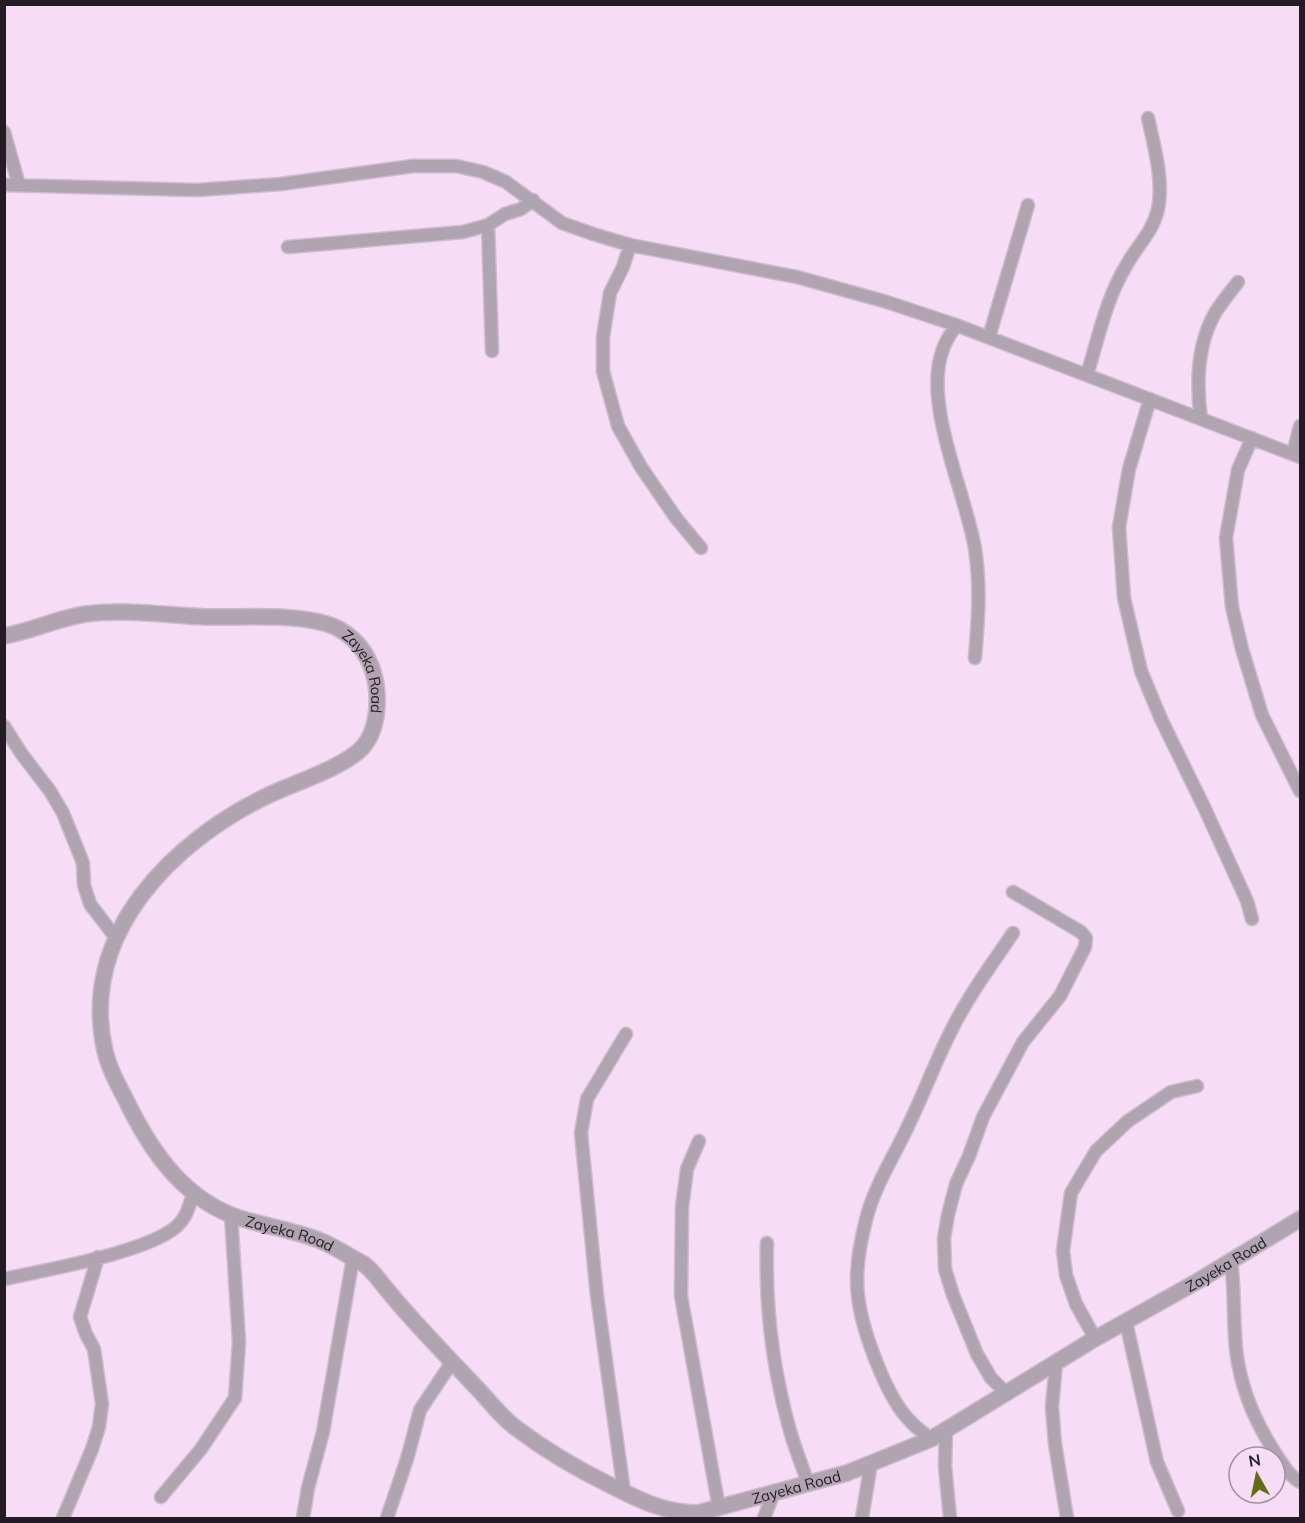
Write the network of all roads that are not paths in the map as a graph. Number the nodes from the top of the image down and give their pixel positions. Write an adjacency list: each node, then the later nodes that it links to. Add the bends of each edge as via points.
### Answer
1 (1148, 118): 14 (street, via 1159,169 1158,209 1109,302)
2 (4, 132): 4 (street)
3 (4, 185): 4 (street)
4 (19, 185): 5 (street, via 198,190 281,184 413,166 456,166 506,182)
5 (533, 200): 7 (street); 8 (street, via 562,223)
6 (1028, 205): 12 (street)
7 (488, 225): 9 (street, via 463,232); 13 (street)
8 (630, 245): 11 (street, via 797,278); 20 (street, via 610,293 603,337 603,371 618,426 670,510)
9 (288, 247)
10 (1238, 282): 16 (street, via 1215,314 1204,338 1197,390)
11 (956, 325): 12 (street); 22 (street, via 943,349 938,394 975,547 980,592)
12 (989, 338): 14 (street)
13 (492, 351)
14 (1087, 375): 15 (street)
15 (1150, 399): 16 (street); 26 (street, via 1129,469 1119,527 1124,598 1141,671)
16 (1201, 419): 18 (street)
17 (1300, 426): 19 (street)
18 (1252, 438): 19 (street); 24 (street, via 1238,470 1226,538 1232,607 1262,715)
19 (1297, 455)
20 (701, 548)
21 (4, 636): 28 (street, Zayeka Road, via 83,614 119,611 294,619 323,622 343,631 372,665 378,700 375,722 361,749 206,832 152,881)
22 (975, 658)
23 (4, 726): 28 (street, via 63,813 83,863 90,904)
24 (1300, 791)
25 (1013, 892): 44 (street, via 1086,938 1060,996 1023,1042 983,1117 956,1184 946,1227 945,1269 960,1315 991,1378)
26 (1252, 919)
27 (1013, 933): 46 (street, via 966,1005 937,1060 866,1218 858,1265 858,1296 868,1341 892,1396 908,1420)
28 (116, 938): 32 (street, Zayeka Road, via 101,995 106,1056 138,1126 170,1172)
29 (626, 1034): 50 (street, via 587,1099 581,1133 597,1296)
30 (1197, 1086): 41 (street, via 1171,1092 1128,1121 1096,1151 1071,1193 1063,1251 1066,1275 1076,1304)
31 (699, 1141): 53 (street, via 687,1169 682,1207 681,1296)
32 (193, 1194): 33 (street, Zayeka Road); 36 (street, via 187,1215 176,1228 159,1238)
33 (231, 1215): 37 (street, Zayeka Road, via 320,1240); 52 (street, via 239,1342 235,1398 201,1449)
34 (1300, 1219): 38 (street, Zayeka Road)
35 (767, 1243): 49 (street, via 766,1284 773,1350 790,1431)
36 (98, 1257): 39 (street); 56 (street, via 80,1317 94,1349 102,1404 92,1449)
37 (353, 1258): 42 (street, Zayeka Road, via 366,1265); 57 (street, via 323,1432)
38 (1232, 1261): 40 (street, Zayeka Road); 48 (street, via 1236,1350 1250,1407 1262,1433)
39 (4, 1279)
40 (1126, 1322): 41 (street, Zayeka Road); 54 (street, via 1157,1462)
41 (1095, 1338): 43 (street, Zayeka Road)
42 (452, 1362): 50 (street, Zayeka Road, via 512,1425 566,1461); 58 (street, via 420,1410)
43 (1056, 1363): 44 (street, Zayeka Road); 62 (street, via 1052,1407)
44 (1007, 1394): 45 (street, Zayeka Road)
45 (946, 1430): 46 (street, Zayeka Road); 61 (street)
46 (931, 1439): 47 (street, Zayeka Road)
47 (871, 1463): 49 (street, Zayeka Road); 60 (street)
48 (1300, 1482)
49 (808, 1483): 51 (street, Zayeka Road)
50 (624, 1492): 55 (street, Zayeka Road)
51 (774, 1492): 53 (street, Zayeka Road); 59 (street)
52 (161, 1497)
53 (719, 1508): 55 (street, Zayeka Road)
54 (1178, 1511)
55 (660, 1514)
56 (63, 1518)
57 (303, 1518)
58 (387, 1518)
59 (764, 1518)
60 (862, 1518)
61 (950, 1518)
62 (1067, 1518)

